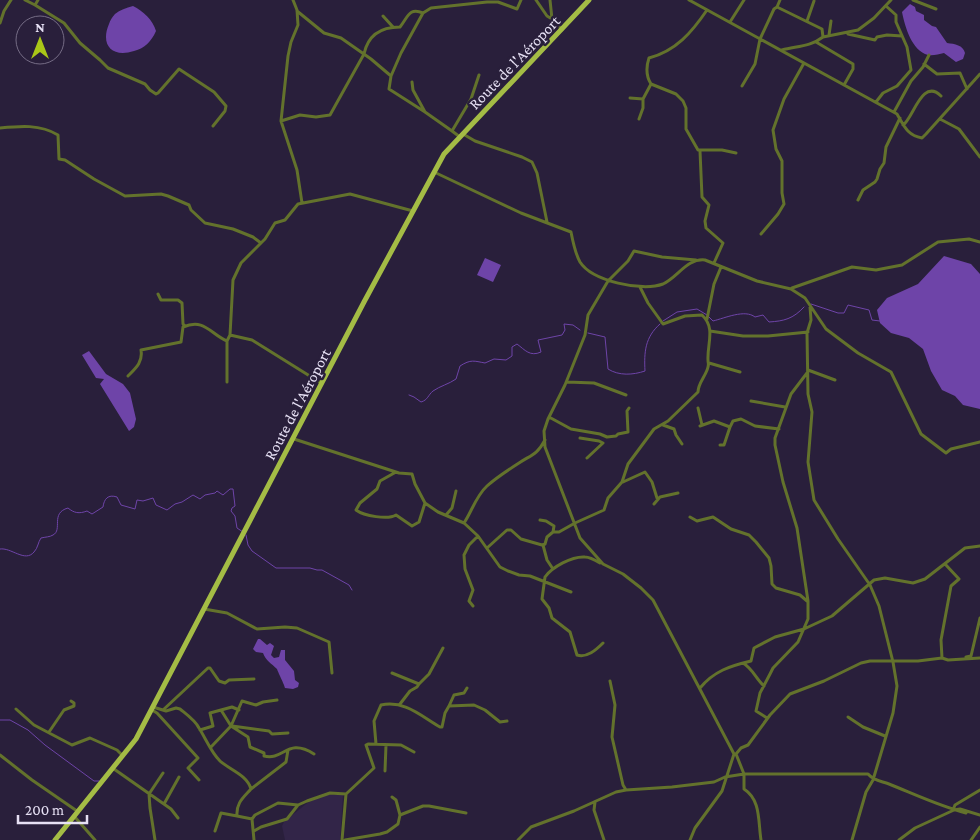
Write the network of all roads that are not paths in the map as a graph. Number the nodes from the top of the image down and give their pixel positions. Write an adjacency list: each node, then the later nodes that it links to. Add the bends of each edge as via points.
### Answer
1 (11, 0): 27 (street)
2 (25, 0): 15 (street)
3 (38, 0): 15 (street)
4 (293, 0): 19 (street)
5 (521, 0): 21 (street, via 517,9 487,2 431,8)
6 (536, 0): 23 (street)
7 (550, 0): 23 (street)
8 (590, 0): 30 (main road, Route de l'Aéroport)
9 (689, 0): 20 (street)
10 (744, 0): 26 (street)
11 (780, 0): 17 (street)
12 (891, 0): 16 (street)
13 (913, 0): 18 (street)
14 (814, 1): 25 (street)
15 (36, 5): 62 (street, via 64,23 80,43 108,68 145,84 156,94 179,69 214,92 226,106)
16 (886, 6): 31 (street, via 864,27); 34 (street, via 896,15)
17 (777, 7): 25 (street); 36 (street)
18 (936, 9)
19 (297, 10): 39 (street, via 324,33 341,38); 60 (street, via 298,25 288,56)
20 (707, 10): 26 (street); 47 (street, via 685,39 649,58 647,72)
21 (423, 13): 29 (street, via 411,11 400,27); 45 (street)
22 (383, 16): 29 (street)
23 (552, 19): 28 (street)
24 (831, 20): 32 (street)
25 (807, 21): 35 (street, via 822,29)
26 (730, 22): 36 (street)
27 (0, 23)
28 (557, 26): 30 (street); 33 (street)
29 (393, 27): 39 (street, via 373,37)
30 (562, 30): 33 (main road, Route de l'Aéroport)
31 (845, 33): 32 (street); 34 (street, via 875,40 880,36)
32 (829, 35): 35 (street)
33 (556, 36): 65 (main road, Route de l'Aéroport)
34 (902, 36): 54 (street, via 911,70)
35 (823, 37): 37 (street)
36 (760, 39): 38 (street); 49 (street, via 755,64)
37 (815, 42): 38 (street); 48 (street, via 854,66)
38 (782, 51): 41 (street)
39 (364, 54): 45 (street); 60 (street, via 330,115 300,115)
40 (929, 55): 42 (street)
41 (804, 63): 48 (street); 74 (street, via 784,99 773,130 776,150 782,162 784,204)
42 (924, 64): 50 (street, via 937,74 960,73); 56 (street)
43 (980, 74): 50 (street)
44 (479, 75): 64 (street, via 471,99)
45 (391, 76): 55 (street, via 389,89)
46 (412, 82): 55 (street)
47 (651, 84): 53 (street); 66 (street, via 676,94 683,101 686,129)
48 (844, 85): 54 (street)
49 (742, 86)
50 (967, 88): 59 (street)
51 (941, 96): 61 (street, via 932,91 923,95)
52 (630, 98): 53 (street)
53 (643, 99): 58 (street)
54 (876, 102): 56 (street)
55 (425, 112): 64 (street)
56 (894, 112): 57 (street)
57 (900, 118): 61 (street); 70 (street, via 886,147 877,179 863,190)
58 (639, 119)
59 (940, 120): 61 (street, via 922,138 906,131); 68 (street, via 959,129)
60 (281, 121): 71 (street, via 297,170)
61 (903, 125)
62 (213, 126)
63 (0, 128): 76 (street, via 34,127 55,133 58,135 59,159 125,196 168,196 189,205 205,223 254,237)
64 (452, 131): 65 (street)
65 (461, 135): 69 (main road, Route de l'Aéroport, via 444,154); 73 (street, via 532,162)
66 (700, 151): 67 (street); 78 (street, via 702,197 709,205 706,228 723,243)
67 (736, 153)
68 (980, 157)
69 (434, 172): 72 (main road, Route de l'Aéroport); 73 (street)
70 (858, 200)
71 (302, 203): 72 (street, via 350,194); 76 (street, via 285,220 275,223)
72 (413, 210): 97 (main road, Route de l'Aéroport)
73 (547, 222): 80 (street, via 571,232 580,262 587,270)
74 (761, 234)
75 (980, 242): 82 (street, via 969,239 938,242 902,266 876,270 852,267)
76 (261, 243): 89 (street, via 241,263 233,280)
77 (696, 260): 78 (street); 80 (street, via 634,251); 81 (street, via 664,283)
78 (714, 263): 79 (street)
79 (721, 267): 82 (street, via 758,282); 85 (street)
80 (608, 281): 81 (street); 98 (street, via 588,315 586,336)
81 (640, 287): 85 (street, via 664,324 685,316 702,315)
82 (791, 288): 84 (street, via 805,298)
83 (158, 294): 86 (street, via 161,300 178,300 182,304)
84 (810, 307): 88 (street); 113 (street, via 826,329 891,372 922,434 946,453)
85 (707, 319): 87 (street)
86 (185, 326): 90 (street, via 203,325); 94 (street, via 181,342 141,350 140,363)
87 (710, 331): 88 (street, via 742,336); 91 (street)
88 (808, 332): 92 (street)
89 (230, 336): 90 (street); 97 (street, via 252,340)
90 (227, 341): 96 (street)
91 (708, 363): 93 (street); 105 (street, via 698,392)
92 (808, 371): 95 (street); 101 (street); 138 (street, via 812,412 808,462 814,500)
93 (740, 372)
94 (128, 376)
95 (836, 380)
96 (227, 382)
97 (319, 382): 110 (main road, Route de l'Aéroport)
98 (567, 382): 99 (street, via 594,383); 104 (street)
99 (626, 395)
100 (751, 400): 101 (street)
101 (785, 407): 107 (street)
102 (629, 408): 108 (street, via 628,432)
103 (698, 408): 106 (street, via 701,426 714,421)
104 (549, 417): 108 (street, via 571,429); 111 (street, via 544,431)
105 (663, 424): 114 (street, via 674,429); 118 (street, via 654,429 628,464)
106 (730, 427): 107 (street, via 733,421 741,419 754,426); 115 (street, via 724,445)
107 (779, 429): 140 (street, via 775,445 797,528)
108 (603, 436): 112 (street)
109 (580, 438): 112 (street)
110 (294, 439): 117 (street); 142 (main road, Route de l'Aéroport)
111 (545, 440): 127 (street, via 534,455 486,487); 128 (street)
112 (599, 440): 116 (street, via 603,444)
113 (980, 442)
114 (682, 444)
115 (720, 445)
116 (588, 458)
117 (398, 472): 122 (street, via 412,474); 122 (street, via 380,481 377,489 356,510 388,518 396,515 412,526 419,522)
118 (622, 482): 121 (street, via 645,472); 128 (street, via 608,498 604,510)
119 (456, 491): 124 (street, via 452,508)
120 (678, 493): 121 (street)
121 (657, 498): 123 (street)
122 (425, 503): 124 (street)
123 (654, 504)
124 (446, 515): 127 (street)
125 (690, 517): 140 (street, via 697,521 713,517 731,529 749,535 769,558 772,584 800,595)
126 (540, 520): 129 (street, via 554,526)
127 (464, 523): 130 (street)
128 (574, 523): 129 (street); 134 (street, via 580,538)
129 (553, 532): 131 (street)
130 (478, 536): 133 (street); 141 (street, via 464,555 473,590 469,601)
131 (543, 545): 133 (street, via 521,539 507,530); 136 (street)
132 (980, 546): 135 (street, via 965,548)
133 (487, 548): 137 (street, via 500,567)
134 (603, 564): 136 (street, via 583,557); 159 (street, via 623,574 653,600)
135 (945, 564): 138 (street, via 913,583 885,578); 147 (street, via 959,579 951,586 941,640)
136 (553, 569): 137 (street)
137 (544, 581): 139 (street); 145 (street, via 542,599 552,618 570,632 577,655 588,654)
138 (870, 584): 144 (street, via 832,616); 150 (street)
139 (571, 592)
140 (808, 602): 144 (street, via 808,619)
141 (472, 606)
142 (204, 608): 152 (street, via 227,614 257,628 296,628 329,642); 164 (main road, Route de l'Aéroport)
143 (980, 618): 149 (street, via 971,656)
144 (804, 628): 151 (street, via 754,648 751,661); 157 (street, via 798,642 773,668)
145 (603, 643)
146 (443, 648): 156 (street, via 429,674)
147 (942, 658): 149 (street); 150 (street)
148 (980, 658): 149 (street)
149 (961, 659)
150 (893, 662): 170 (street, via 861,663 790,694); 176 (street, via 897,686)
151 (743, 663): 157 (street); 159 (street, via 717,672)
152 (332, 673)
153 (392, 673): 156 (street)
154 (254, 679): 168 (street, via 224,683 208,668)
155 (610, 681): 196 (street, via 615,706 612,737)
156 (419, 684): 162 (street)
157 (764, 686): 170 (street, via 756,711)
158 (467, 688): 163 (street, via 464,693 454,694)
159 (700, 688): 183 (street)
160 (277, 700): 167 (street, via 256,705 242,701)
161 (71, 701): 174 (street, via 74,706 64,710)
162 (399, 705): 163 (street, via 406,706 440,728); 177 (street, via 381,706 374,721)
163 (449, 706): 171 (street, via 474,705 500,722)
164 (152, 708): 168 (street); 185 (main road, Route de l'Aéroport); 193 (street, via 198,758 188,768)
165 (16, 709): 174 (street, via 34,725)
166 (221, 710): 167 (street, via 232,707); 172 (street); 173 (street, via 210,713 213,726)
167 (239, 710): 172 (street)
168 (162, 711): 173 (street, via 180,708)
169 (848, 717): 176 (street)
170 (767, 718): 183 (street, via 748,745)
171 (507, 721)
172 (231, 726): 175 (street, via 272,734); 179 (street); 180 (street, via 248,737 250,747 264,753 264,756 269,758)
173 (200, 730): 179 (street)
174 (49, 732): 185 (street, via 72,745 90,738)
175 (288, 733)
176 (885, 736): 194 (street)
177 (376, 744): 178 (street); 199 (street, via 366,745 373,769)
178 (386, 745): 181 (street, via 400,745); 188 (street)
179 (211, 747): 195 (street, via 219,760 244,777)
180 (288, 750): 182 (street, via 304,748); 195 (street, via 286,762)
181 (414, 752)
182 (314, 754)
183 (735, 754): 190 (street); 192 (street)
184 (1, 756): 186 (street); 205 (street)
185 (124, 756): 187 (main road, Route de l'Aéroport)
186 (0, 761)
187 (114, 769): 198 (street); 205 (main road, Route de l'Aéroport)
188 (385, 771)
189 (163, 773): 198 (street)
190 (744, 774): 192 (street); 194 (street, via 868,774); 224 (street, via 744,788 752,794 758,810)
191 (179, 777): 202 (street)
192 (725, 777): 196 (street, via 714,782); 223 (street, via 722,791)
193 (199, 780)
194 (873, 780): 204 (street); 225 (street, via 866,792)
195 (251, 789): 210 (street, via 238,803)
196 (626, 790): 201 (street)
197 (980, 790): 204 (street, via 955,805)
198 (150, 794): 202 (street); 218 (street)
199 (346, 794): 203 (street, via 330,793); 220 (street)
200 (392, 797): 208 (street)
201 (595, 802): 221 (street, via 531,827); 222 (street, via 594,810)
202 (164, 804): 211 (street)
203 (298, 805): 212 (street, via 278,803 255,814); 215 (street, via 287,819)
204 (954, 810): 207 (street); 209 (street, via 960,808); 226 (street, via 946,811)
205 (76, 813): 216 (main road, Route de l'Aéroport); 217 (street)
206 (466, 813): 208 (street, via 423,806)
207 (966, 813)
208 (400, 815): 220 (street, via 398,824 387,832)
209 (980, 815)
210 (238, 816): 212 (street); 214 (street, via 221,813)
211 (178, 818)
212 (252, 819): 215 (street)
213 (980, 827): 227 (street)
214 (215, 832)
215 (254, 832): 219 (street)
216 (55, 840)
217 (95, 840)
218 (155, 840)
219 (254, 840)
220 (344, 840)
221 (518, 840)
222 (604, 840)
223 (690, 840)
224 (761, 840)
225 (852, 840)
226 (899, 840)
227 (971, 840)

